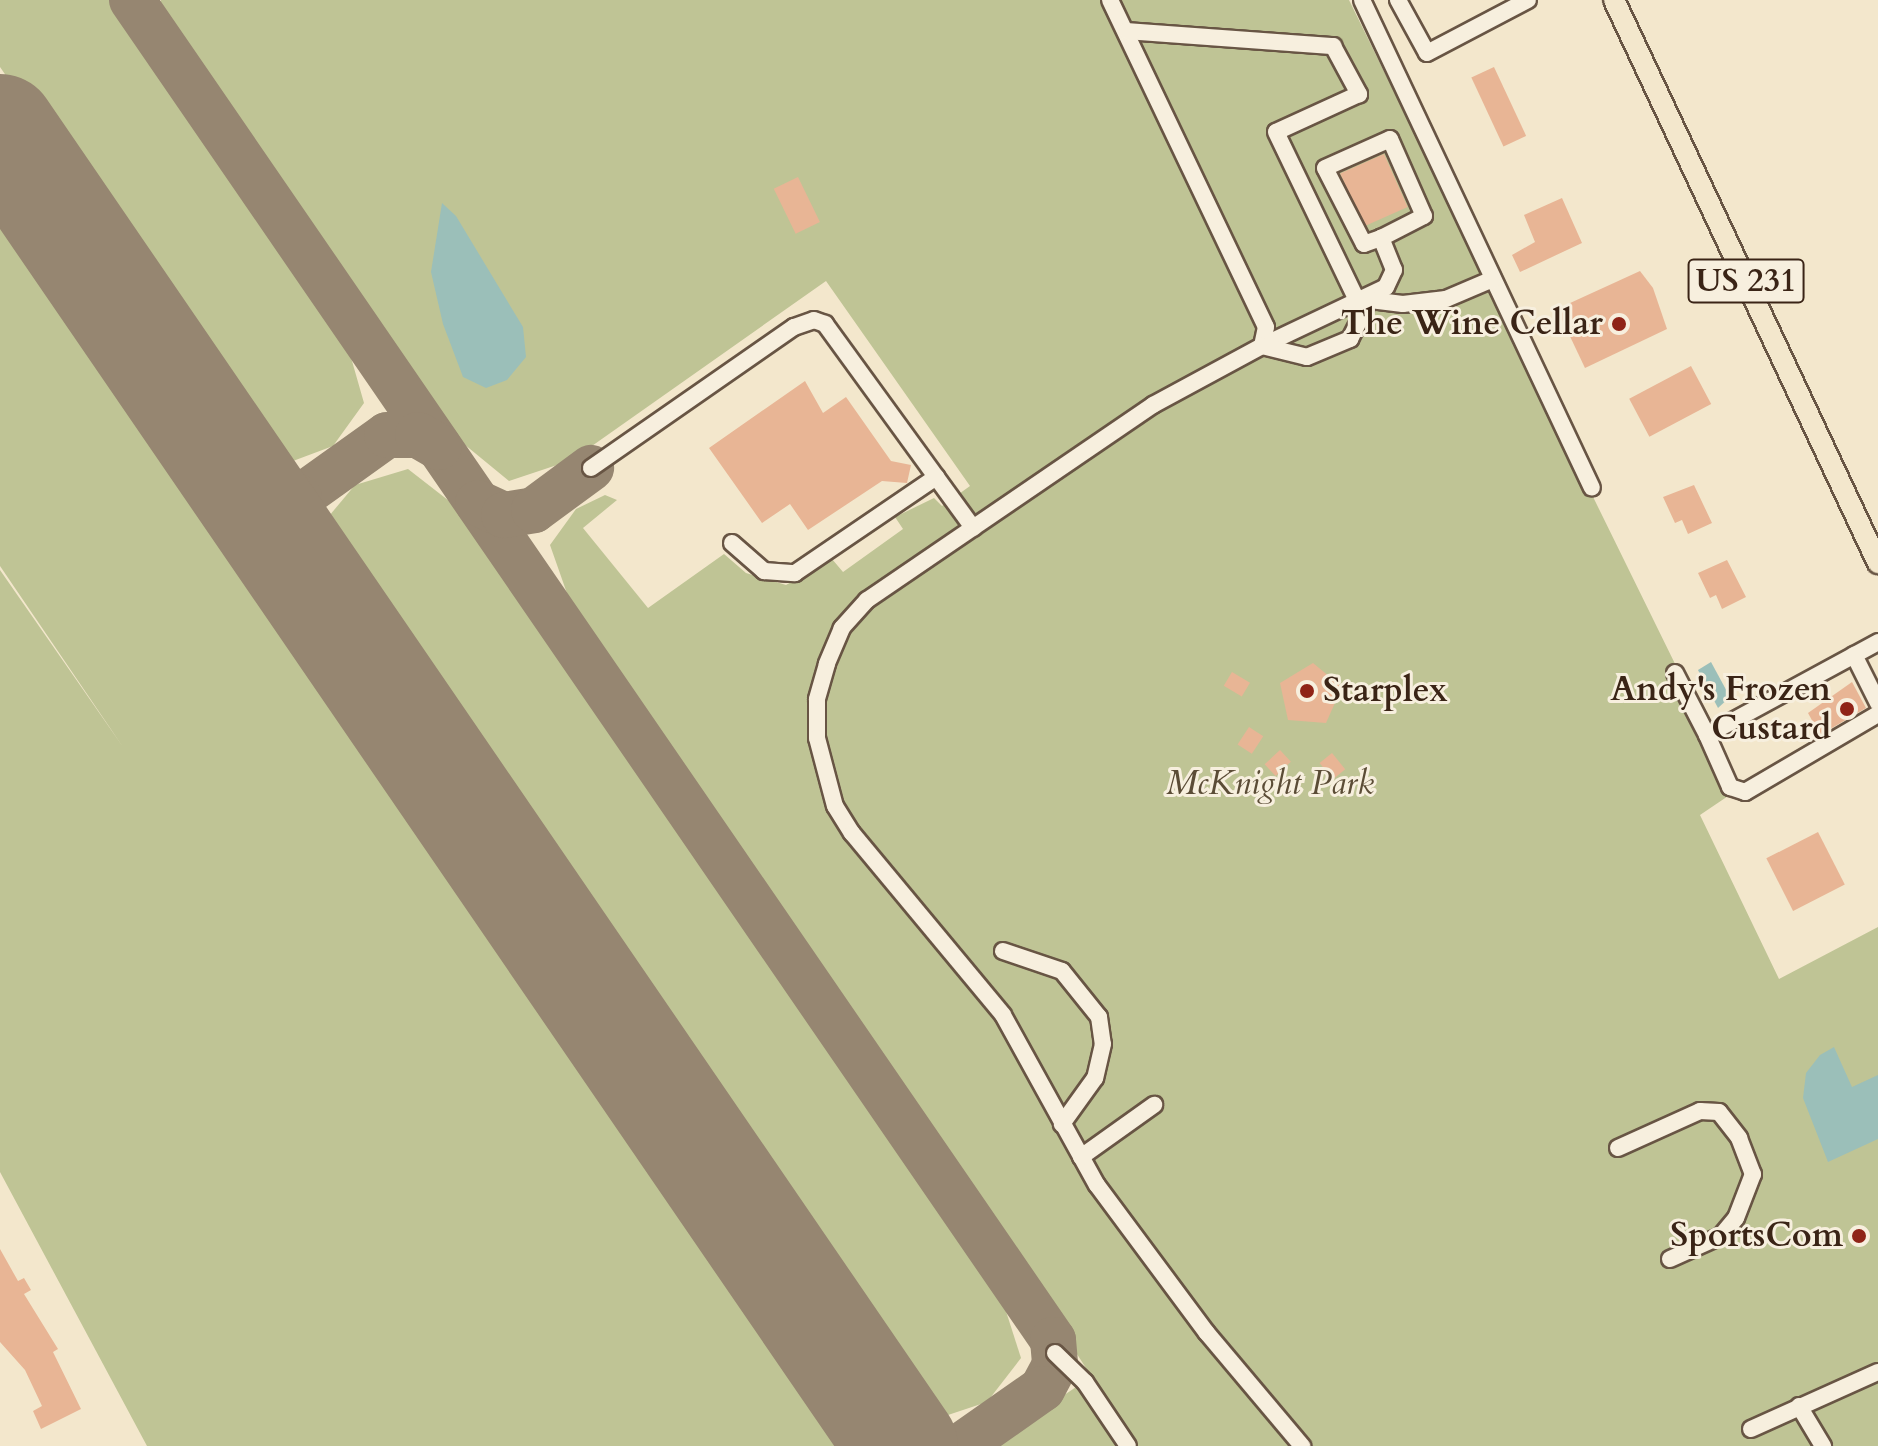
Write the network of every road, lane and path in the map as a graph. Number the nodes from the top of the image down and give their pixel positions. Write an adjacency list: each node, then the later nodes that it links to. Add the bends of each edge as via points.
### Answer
1 (1110, 0): 6 (lane)
2 (1362, 0): 8 (lane)
3 (1398, 0): 4 (lane, via 1427,53)
4 (1528, 0)
5 (1614, 0): 16 (main road, US 231)
6 (1127, 31): 9 (lane, via 1333,46 1359,94 1276,132); 10 (lane, via 1266,327)
7 (1381, 238): 7 (lane, via 1364,244 1325,168 1390,139 1424,216); 9 (lane, via 1394,270 1386,287)
8 (1493, 279): 9 (lane, via 1446,299 1403,304); 13 (lane)
9 (1360, 300): 10 (lane); 10 (lane, via 1360,325 1334,348 1307,357)
10 (1262, 346): 14 (lane, via 1153,405)
11 (591, 468): 12 (lane, via 794,327 814,320 825,324)
12 (936, 477): 14 (lane); 15 (lane, via 795,573 764,571)
13 (1592, 488)
14 (973, 528): 25 (lane, via 867,600 842,628 817,700 817,738 843,820 1003,1015)
15 (732, 543)
16 (1875, 549)
17 (1878, 642): 18 (lane)
18 (1854, 655): 20 (lane); 22 (lane)
19 (1675, 673): 22 (lane)
20 (1878, 703)
21 (1878, 714): 22 (lane, via 1745,792 1730,787)
22 (1707, 735)
23 (1003, 951): 25 (lane, via 1062,971 1099,1017 1103,1044 1095,1078)
24 (1154, 1105): 27 (lane)
25 (1062, 1124): 27 (lane)
26 (1618, 1148): 28 (lane, via 1700,1111 1719,1112 1745,1150 1753,1174 1748,1196 1721,1236)
27 (1081, 1157): 34 (lane, via 1207,1333)
28 (1670, 1259)
29 (1055, 1353): 33 (lane, via 1085,1382)
30 (1878, 1372): 31 (lane)
31 (1799, 1406): 32 (lane); 35 (lane)
32 (1751, 1429)
33 (1128, 1446)
34 (1302, 1446)
35 (1823, 1446)

